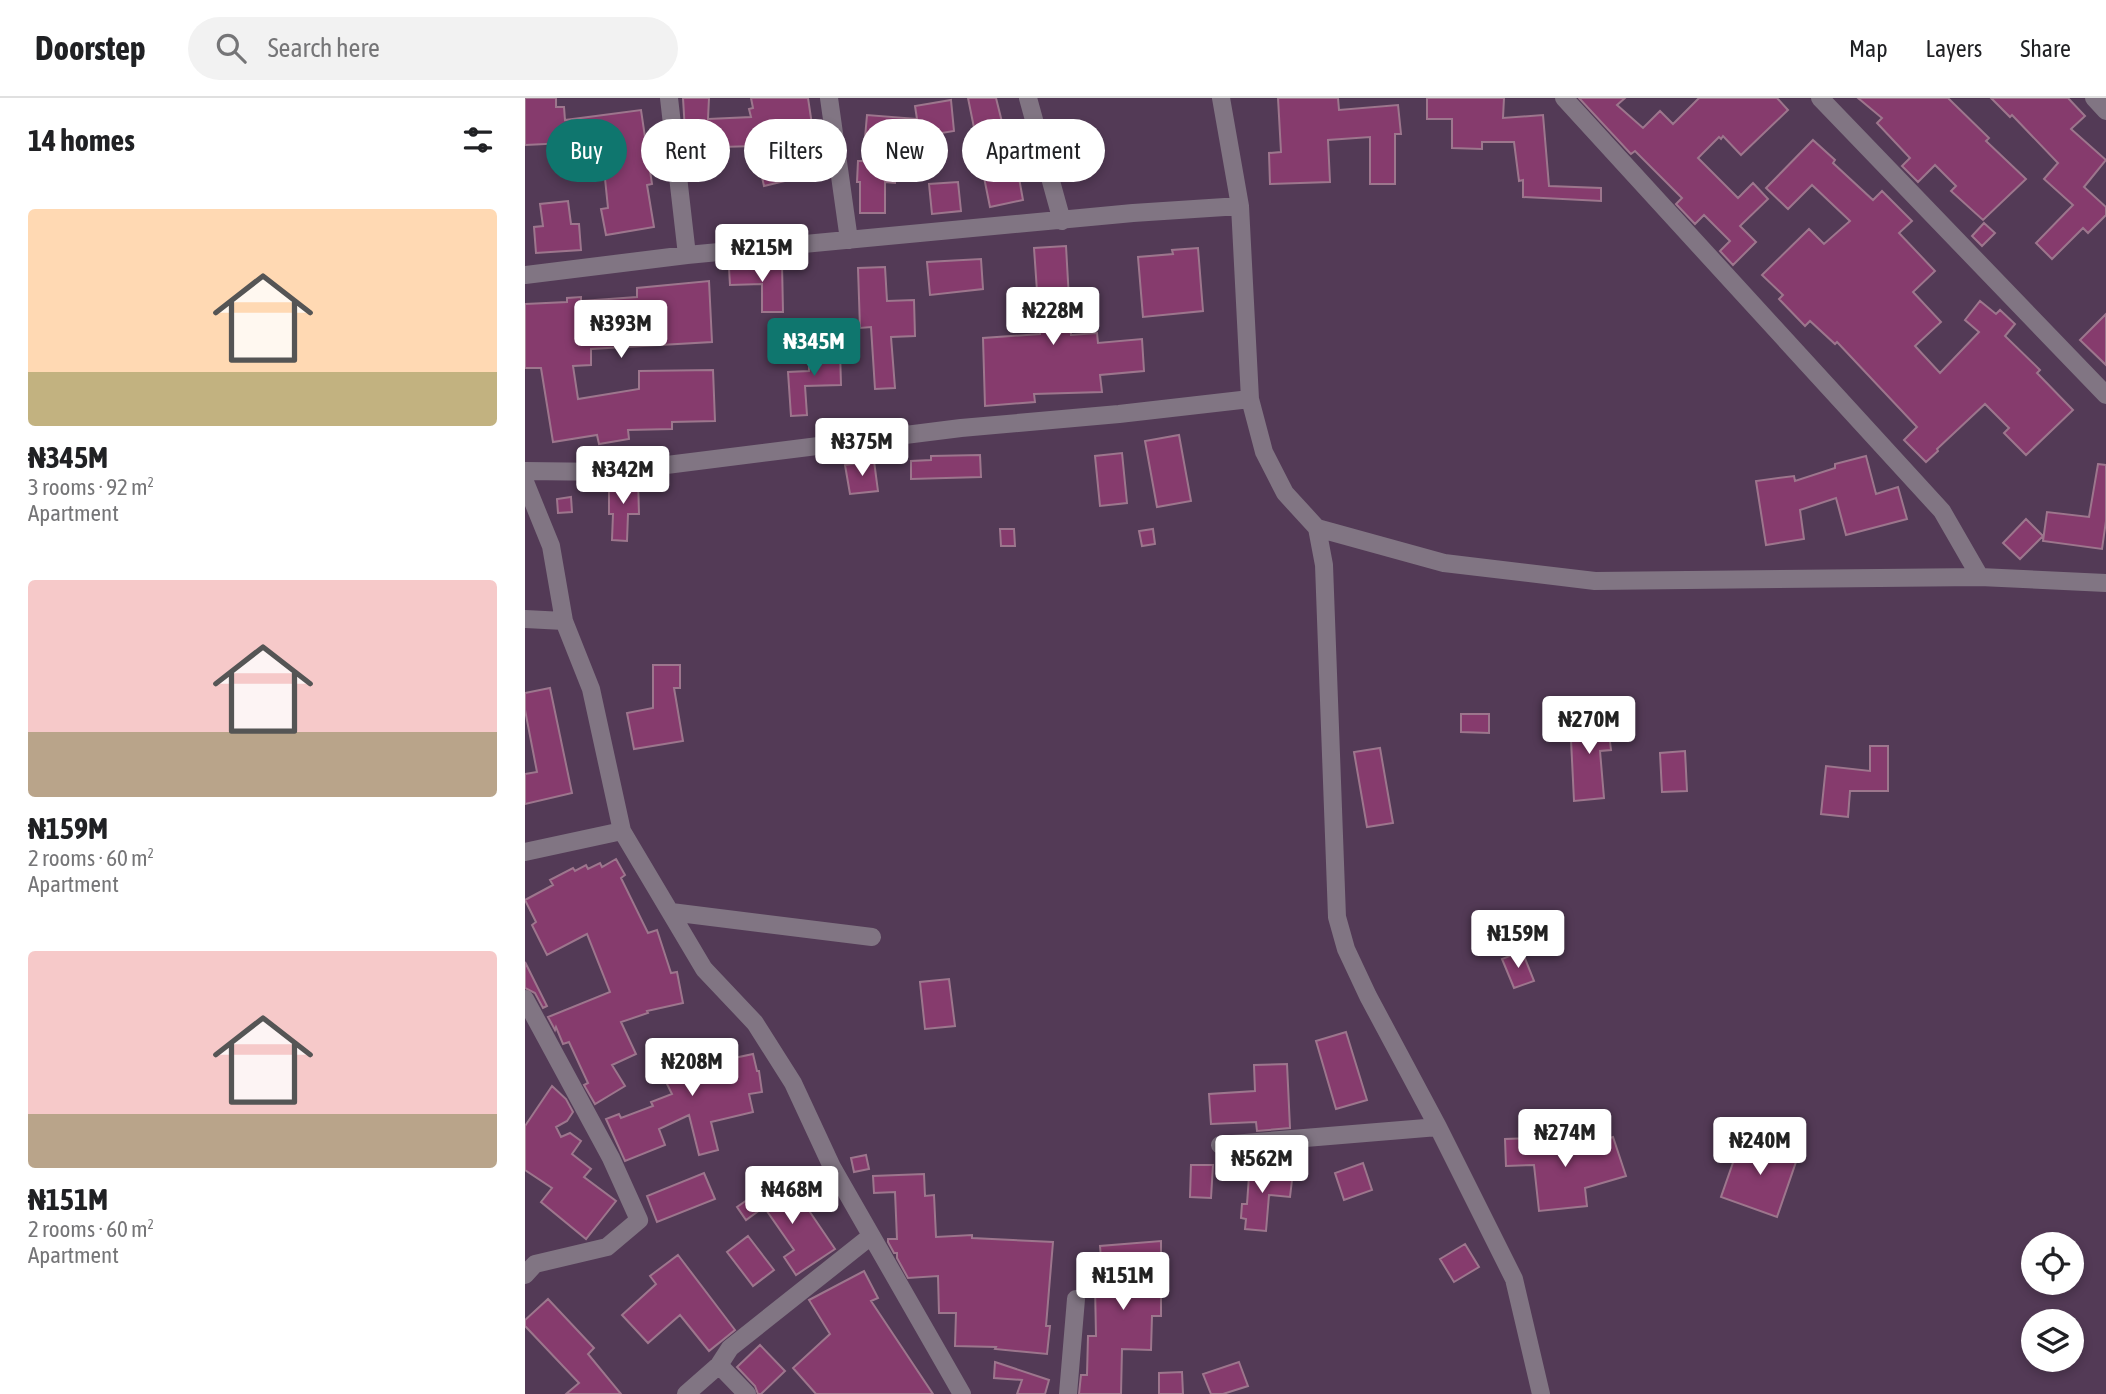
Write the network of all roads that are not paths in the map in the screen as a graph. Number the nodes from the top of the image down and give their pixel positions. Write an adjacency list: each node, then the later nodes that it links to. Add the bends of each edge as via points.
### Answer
1 (669, 98): 12 (street)
2 (829, 98): 11 (street)
3 (1028, 98): 10 (street)
4 (1221, 98): 9 (street)
5 (1565, 98): 19 (street, via 1942,511)
6 (1820, 98): 14 (street)
7 (2094, 98): 8 (street)
8 (2106, 111)
9 (1240, 206): 10 (street); 15 (street)
10 (1062, 221): 11 (street)
11 (849, 240): 12 (street)
12 (687, 255): 13 (street)
13 (525, 275)
14 (2106, 395)
15 (1250, 399): 16 (street, via 961,428 611,472); 18 (street, via 1264,452 1285,493)
16 (525, 471)
17 (525, 482): 22 (street, via 551,545)
18 (1317, 528): 19 (street, via 1444,563 1595,581); 28 (street, via 1324,565 1337,917 1368,996)
19 (1980, 577): 20 (street)
20 (2106, 583)
21 (525, 619): 22 (street)
22 (564, 621): 23 (street, via 591,689)
23 (622, 831): 24 (street); 25 (street)
24 (525, 852)
25 (671, 912): 26 (street); 30 (street, via 704,969 755,1023 793,1083)
26 (872, 937)
27 (525, 999): 31 (street, via 611,1158 639,1220 607,1247 535,1264)
28 (1438, 1127): 29 (street); 38 (street, via 1514,1279)
29 (1220, 1146)
30 (871, 1236): 33 (street, via 730,1348); 36 (street)
31 (525, 1275)
32 (1076, 1299): 37 (street)
33 (719, 1365): 34 (street); 35 (street)
34 (686, 1394)
35 (747, 1394)
36 (962, 1394)
37 (1068, 1394)
38 (1541, 1394)

